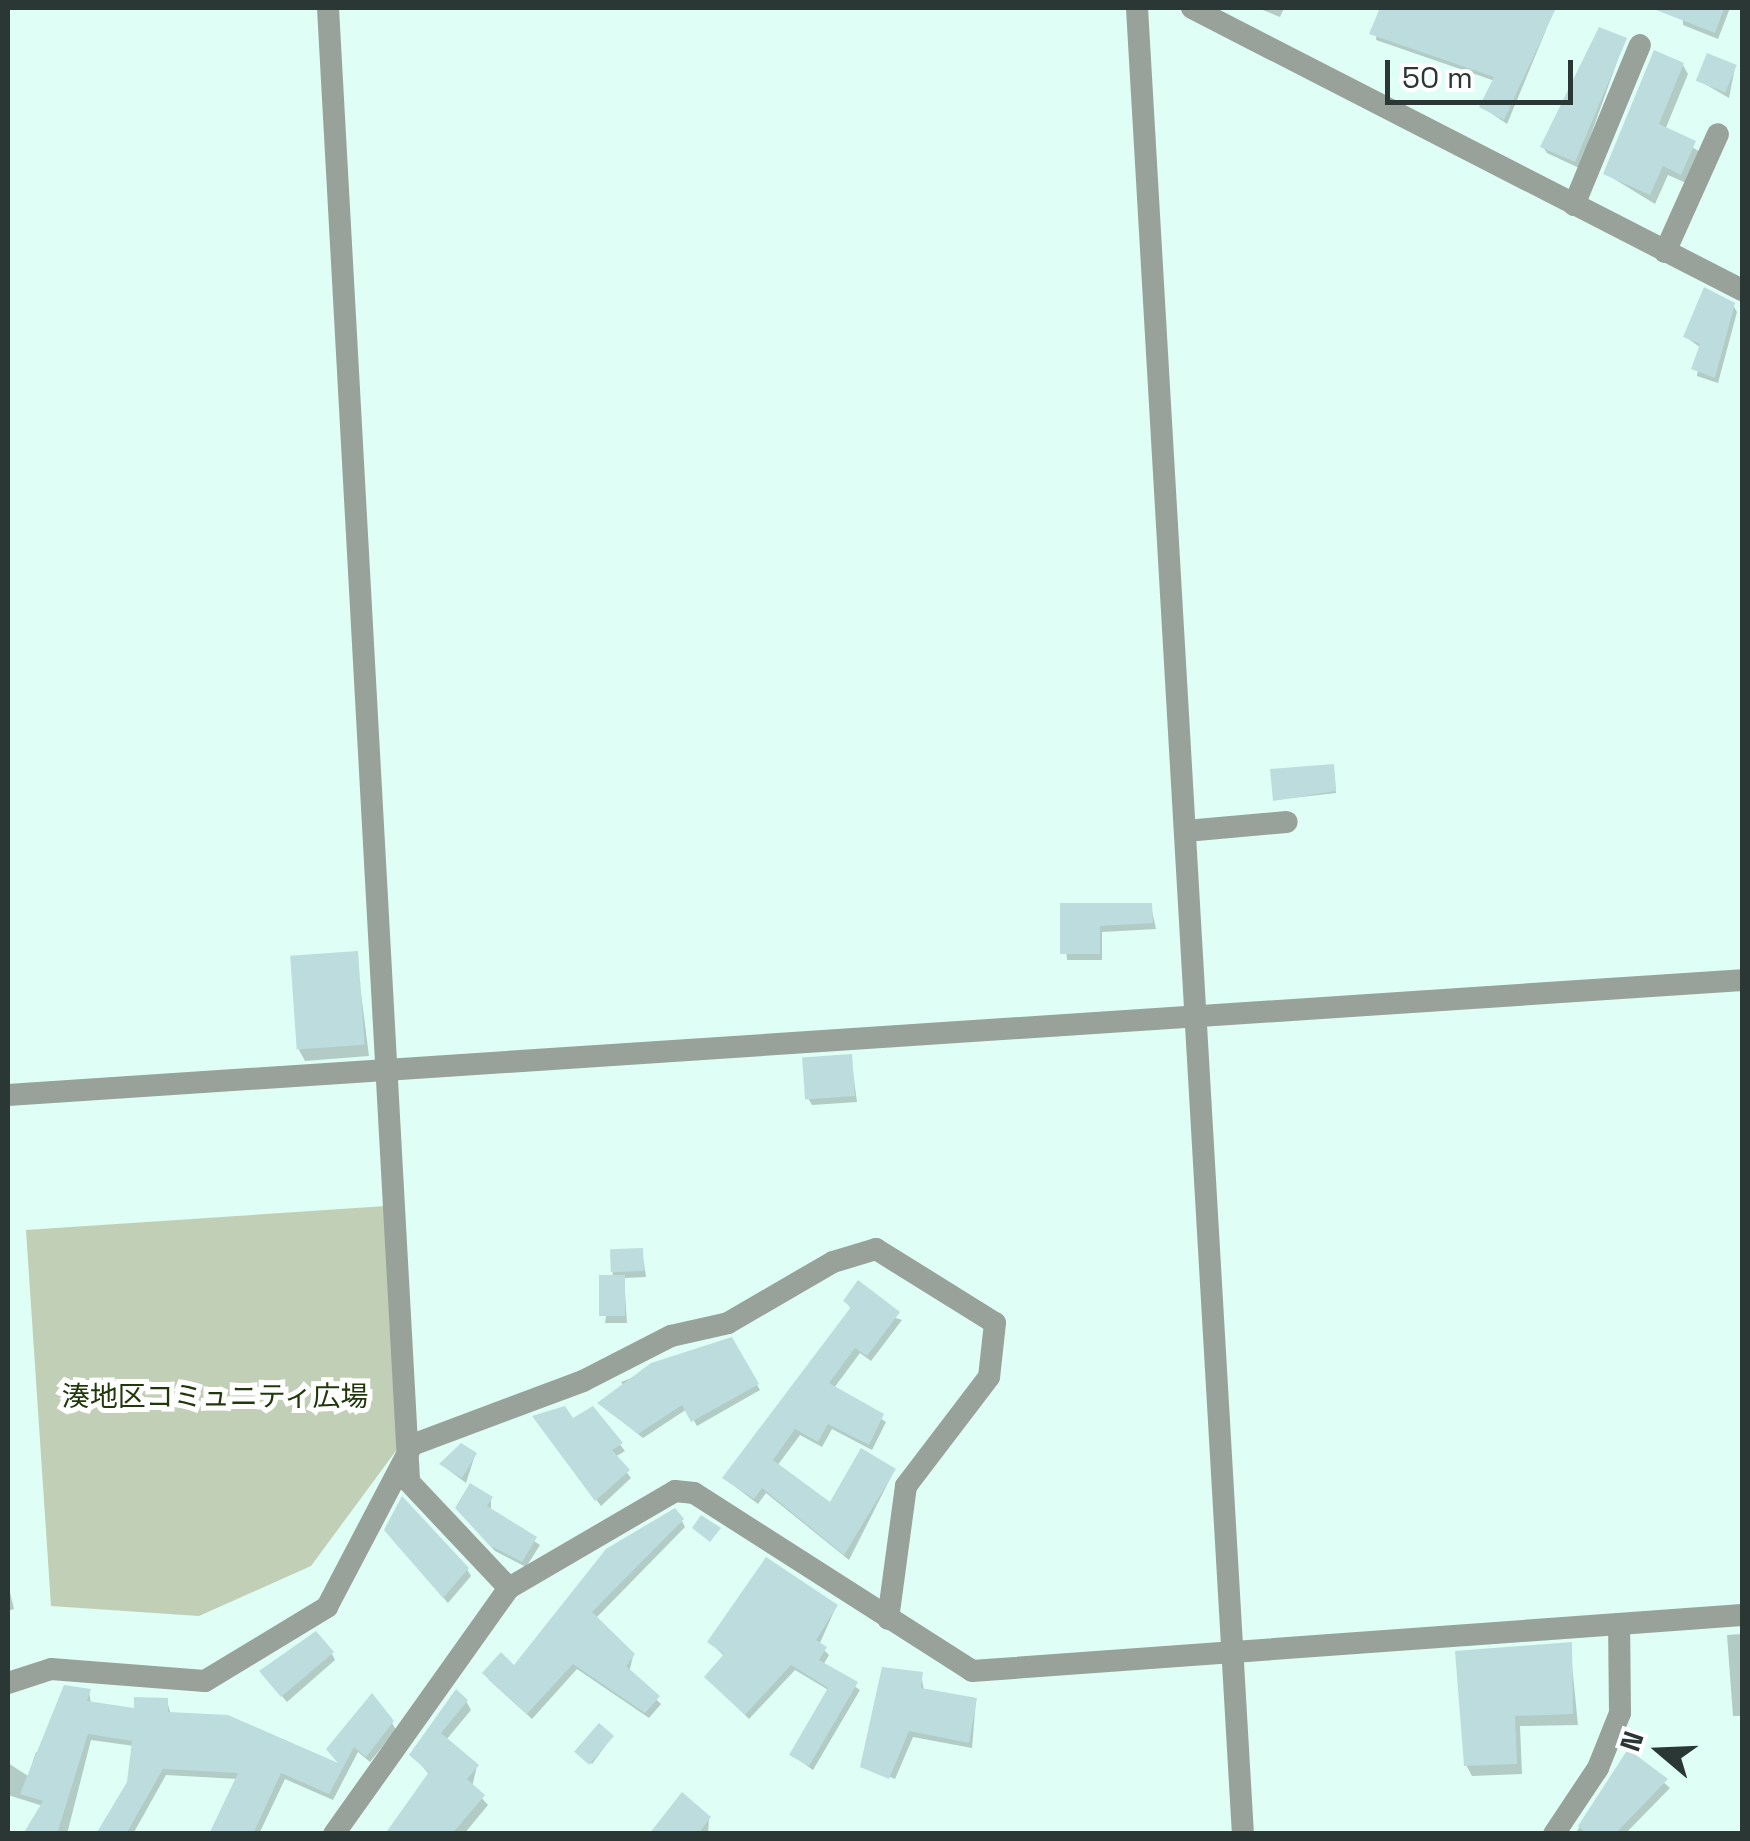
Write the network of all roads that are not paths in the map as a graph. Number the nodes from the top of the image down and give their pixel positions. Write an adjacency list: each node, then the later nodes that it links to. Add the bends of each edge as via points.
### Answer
1 (328, 8): 13 (street)
2 (1137, 8): 10 (street)
3 (1192, 8): 6 (street)
4 (1640, 46): 6 (street)
5 (1718, 134): 7 (street)
6 (1574, 204): 7 (street)
7 (1666, 252): 8 (street)
8 (1742, 290)
9 (1287, 822): 10 (street)
10 (1186, 831): 12 (street)
11 (1742, 980): 12 (street)
12 (1198, 1016): 13 (street); 20 (street)
13 (388, 1065): 14 (street); 15 (street)
14 (8, 1095)
15 (412, 1446): 16 (street, via 409,1482); 18 (street, via 583,1382 671,1336 728,1323 833,1262 876,1249 986,1310 996,1344 988,1377 906,1486); 21 (street, via 328,1607 205,1681 51,1669)
16 (509, 1588): 18 (street, via 675,1491 694,1493); 22 (street)
17 (1742, 1615): 19 (street)
18 (888, 1619): 20 (street, via 972,1670)
19 (1619, 1624): 20 (street); 24 (street, via 1620,1713 1598,1768)
20 (1238, 1650): 23 (street)
21 (8, 1683)
22 (334, 1834)
23 (1244, 1834)
24 (1554, 1834)

